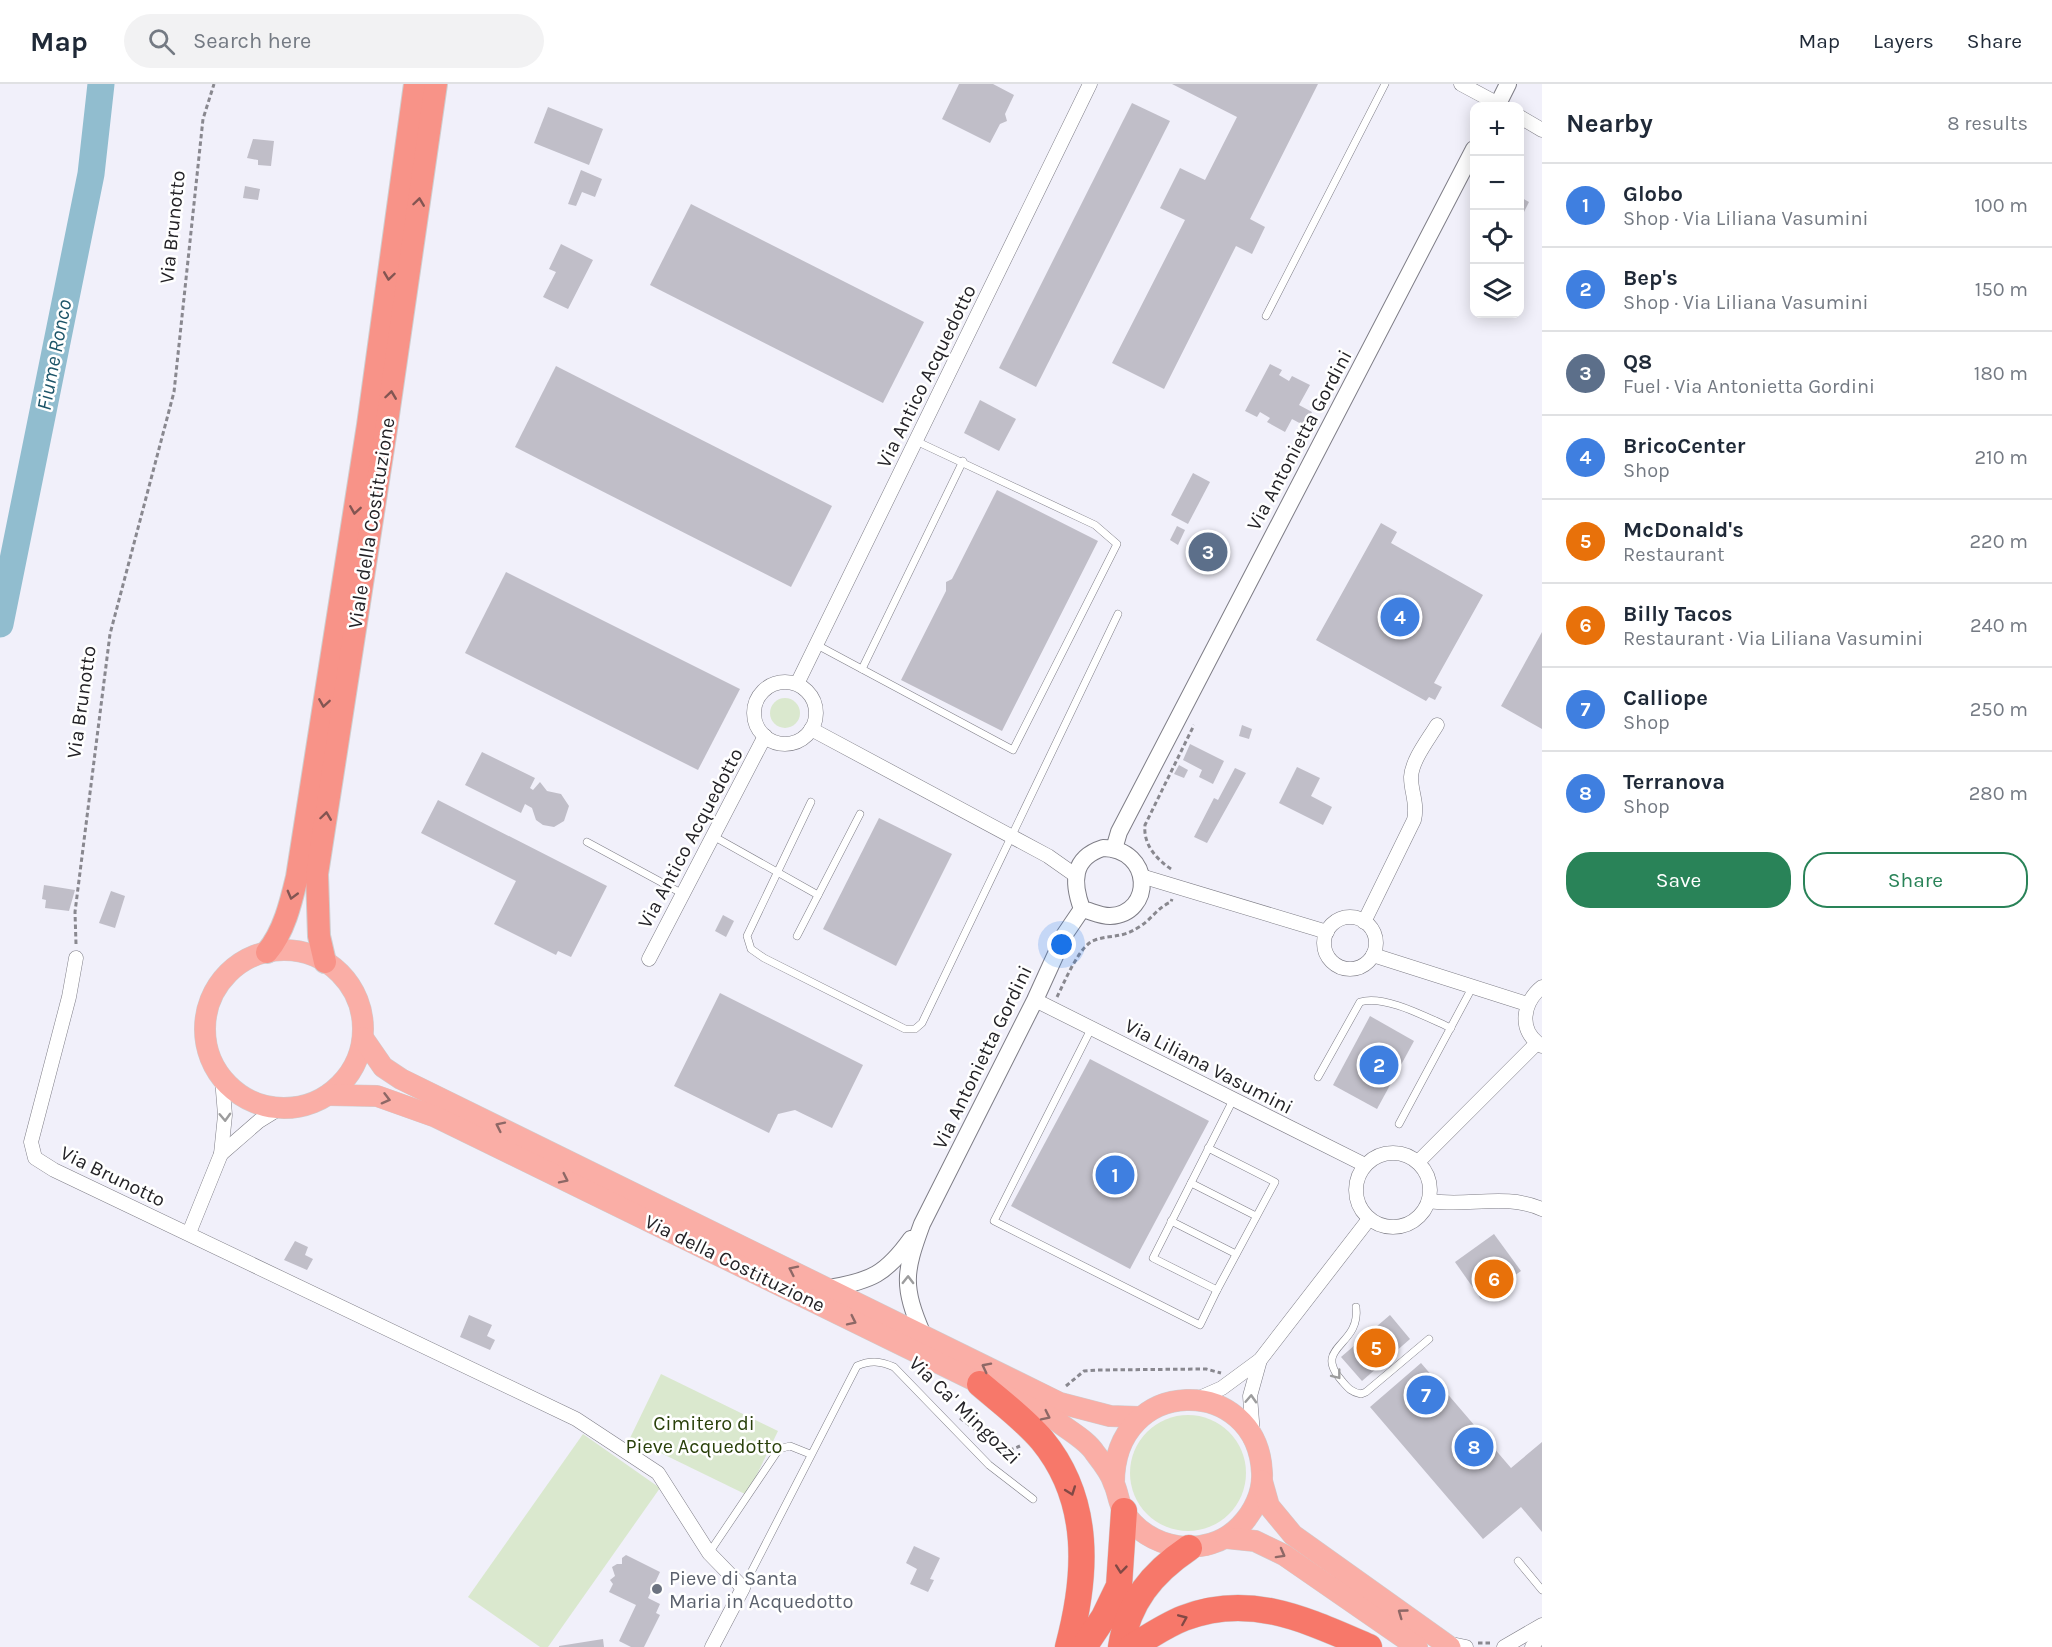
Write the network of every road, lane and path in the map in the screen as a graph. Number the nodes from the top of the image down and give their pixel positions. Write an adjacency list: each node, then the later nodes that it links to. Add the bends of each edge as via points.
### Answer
1 (214, 84): 42 (path, Via Brunotto, via 203,118 174,392 110,634 75,912)
2 (415, 84): 40 (highway, Viale della Costituzione, one-way to 40, via 368,425 298,868 282,926)
3 (435, 84): 44 (highway, Viale della Costituzione, one-way to 3, via 318,874)
4 (1090, 84): 14 (street, Via Antico Acquedotto)
5 (1385, 84): 13 (lane)
6 (1461, 84): 8 (street)
7 (1508, 84): 9 (street)
8 (1492, 102)
9 (1501, 102)
10 (1524, 119): 11 (street)
11 (1542, 130)
12 (1470, 156): 29 (street, Via Antonietta Gordini, via 1124,821)
13 (1266, 316)
14 (916, 441): 15 (lane); 17 (street, Via Antico Acquedotto)
15 (963, 461): 18 (lane); 18 (lane, via 1095,525 1117,544 1013,750)
16 (1118, 614): 27 (lane)
17 (817, 645): 18 (lane); 19 (street, Via Antico Acquedotto)
18 (862, 669)
19 (797, 684): 22 (street, via 813,699 815,720); 23 (street, via 778,682 756,701 755,720)
20 (1196, 721): 33 (path, via 1144,825 1144,837 1152,852 1173,870)
21 (1437, 725): 37 (street, via 1413,767 1411,778 1417,808 1414,820)
22 (811, 729): 23 (street, via 804,737 784,744); 27 (street)
23 (765, 736): 26 (street, Via Antico Acquedotto)
24 (811, 802): 30 (lane)
25 (860, 814): 35 (lane)
26 (713, 836): 30 (lane); 34 (street, Via Antico Acquedotto)
27 (1010, 836): 30 (lane, via 922,1023 915,1029 905,1029 751,949 747,936); 31 (street)
28 (587, 842): 34 (lane)
29 (1114, 849): 31 (street, via 1103,848 1085,857); 32 (street, via 1130,856)
30 (777, 872): 35 (lane)
31 (1075, 875): 36 (street, via 1074,886)
32 (1141, 876): 33 (street); 36 (street, via 1140,893 1124,911 1108,916)
33 (1172, 885): 38 (street); 49 (path, via 1171,902 1142,926 1122,937 1093,940 1083,948)
34 (682, 894): 43 (street, Via Antico Acquedotto)
35 (818, 895): 39 (lane)
36 (1082, 909): 47 (street, Via Antonietta Gordini, via 1065,934)
37 (1364, 922): 38 (street, via 1347,918); 41 (street, via 1373,933)
38 (1327, 932): 41 (street, via 1327,956 1339,966 1362,966)
39 (797, 936)
40 (267, 952): 44 (main road, via 297,951); 55 (main road, via 231,970 209,1004 206,1043)
41 (1373, 955): 45 (street)
42 (76, 958): 71 (street, Via Brunotto, via 30,1142 35,1158)
43 (649, 958)
44 (325, 962): 52 (main road, via 344,978 357,1000)
45 (1473, 986): 48 (street); 50 (lane)
46 (1542, 987): 48 (street)
47 (1035, 1000): 49 (street, Via Liliana Vasumini); 70 (street, Via Antonietta Gordini)
48 (1527, 1004): 53 (street, via 1526,1025)
49 (1050, 1008): 51 (street, Via Liliana Vasumini)
50 (1451, 1028): 54 (lane, via 1384,1001 1368,999 1360,1002); 59 (lane)
51 (1091, 1029): 57 (street, Via Liliana Vasumini); 74 (lane, via 994,1221 1200,1325)
52 (363, 1038): 56 (main road, via 348,1076); 73 (main road, one-way to 52, via 401,1079 382,1067)
53 (1540, 1044): 62 (street)
54 (1318, 1077)
55 (222, 1079): 58 (main road, via 249,1100); 61 (street, one-way to 61, via 225,1115)
56 (328, 1095): 58 (main road, via 305,1105); 80 (main road, Via della Costituzione, one-way to 80, via 377,1096 436,1117)
57 (1233, 1100): 60 (lane); 63 (street, Via Liliana Vasumini)
58 (280, 1108): 61 (street)
59 (1399, 1124)
60 (1209, 1148): 64 (lane); 67 (lane, via 1275,1182)
61 (221, 1154): 71 (street)
62 (1418, 1162): 63 (street, via 1408,1155 1385,1153); 65 (street, via 1430,1180)
63 (1365, 1165): 68 (street, via 1356,1187 1357,1199)
64 (1191, 1183): 67 (lane); 69 (lane)
65 (1430, 1201): 66 (street, via 1503,1199); 68 (street, via 1424,1212 1405,1226 1380,1225)
66 (1542, 1209)
67 (1256, 1216): 72 (lane)
68 (1369, 1219): 78 (street)
69 (1171, 1221): 72 (lane); 74 (lane, via 1153,1258)
70 (922, 1224): 73 (street, Via Antonietta Gordini, via 885,1269 867,1281); 76 (street, Via Antonietta Gordini, one-way to 70, via 909,1304 906,1281 909,1259)
71 (189, 1233): 94 (street, Via Brunotto, via 576,1419 658,1473)
72 (1236, 1254): 74 (lane)
73 (829, 1288): 76 (main road)
74 (1217, 1290)
75 (1356, 1307): 77 (lane, one-way to 77, via 1355,1327 1334,1352 1330,1364 1352,1392 1366,1392)
76 (923, 1335): 84 (main road, one-way to 76, via 1098,1414 1060,1403)
77 (1430, 1339)
78 (1260, 1360): 79 (street); 85 (street, one-way to 78, via 1250,1396)
79 (1232, 1381): 81 (path, via 1206,1369 1097,1370 1084,1371); 82 (street)
80 (980, 1384): 89 (main road, Via della Costituzione, one-way to 89, via 1056,1421 1094,1450); 103 (highway, one-way to 103, via 1042,1441 1067,1480 1077,1507 1083,1572)
81 (1064, 1388)
82 (1194, 1400): 84 (main road, via 1159,1405); 85 (main road, via 1225,1409 1242,1422)
83 (960, 1417): 86 (path, via 997,1446 1008,1450)
84 (1140, 1417): 89 (main road, via 1119,1447)
85 (1254, 1439): 88 (main road, via 1261,1459)
86 (1023, 1443)
87 (810, 1454): 90 (lane, Via Ca' Mingozzi, via 856,1366 867,1361 881,1362 894,1367 989,1465); 94 (lane, via 790,1446 779,1449); 96 (lane, Via Ca' Mingozzi)
88 (1262, 1480): 92 (main road, via 1251,1514); 100 (main road, one-way to 88, via 1293,1535 1269,1506)
89 (1114, 1483): 91 (main road)
90 (1034, 1499)
91 (1124, 1510): 93 (main road, via 1140,1531 1163,1544); 104 (highway, one-way to 104, via 1119,1587)
92 (1226, 1538): 93 (main road); 108 (main road, one-way to 108, via 1255,1540 1284,1555)
93 (1189, 1548): 105 (highway, via 1163,1566 1138,1596 1124,1628)
94 (709, 1553): 96 (street, Via Brunotto)
95 (1518, 1561): 97 (lane)
96 (742, 1588): 102 (street, Via Ca' Mingozzi)
97 (1542, 1590)
98 (1542, 1625): 101 (street)
99 (1542, 1633): 109 (street)
100 (1456, 1644): 101 (path)
101 (1505, 1646)
102 (712, 1647)
103 (1068, 1647)
104 (1084, 1647)
105 (1121, 1647)
106 (1131, 1647): 107 (highway, one-way to 107, via 1183,1618 1217,1609 1252,1607 1286,1613)
107 (1369, 1647)
108 (1417, 1647)
109 (1532, 1647)

